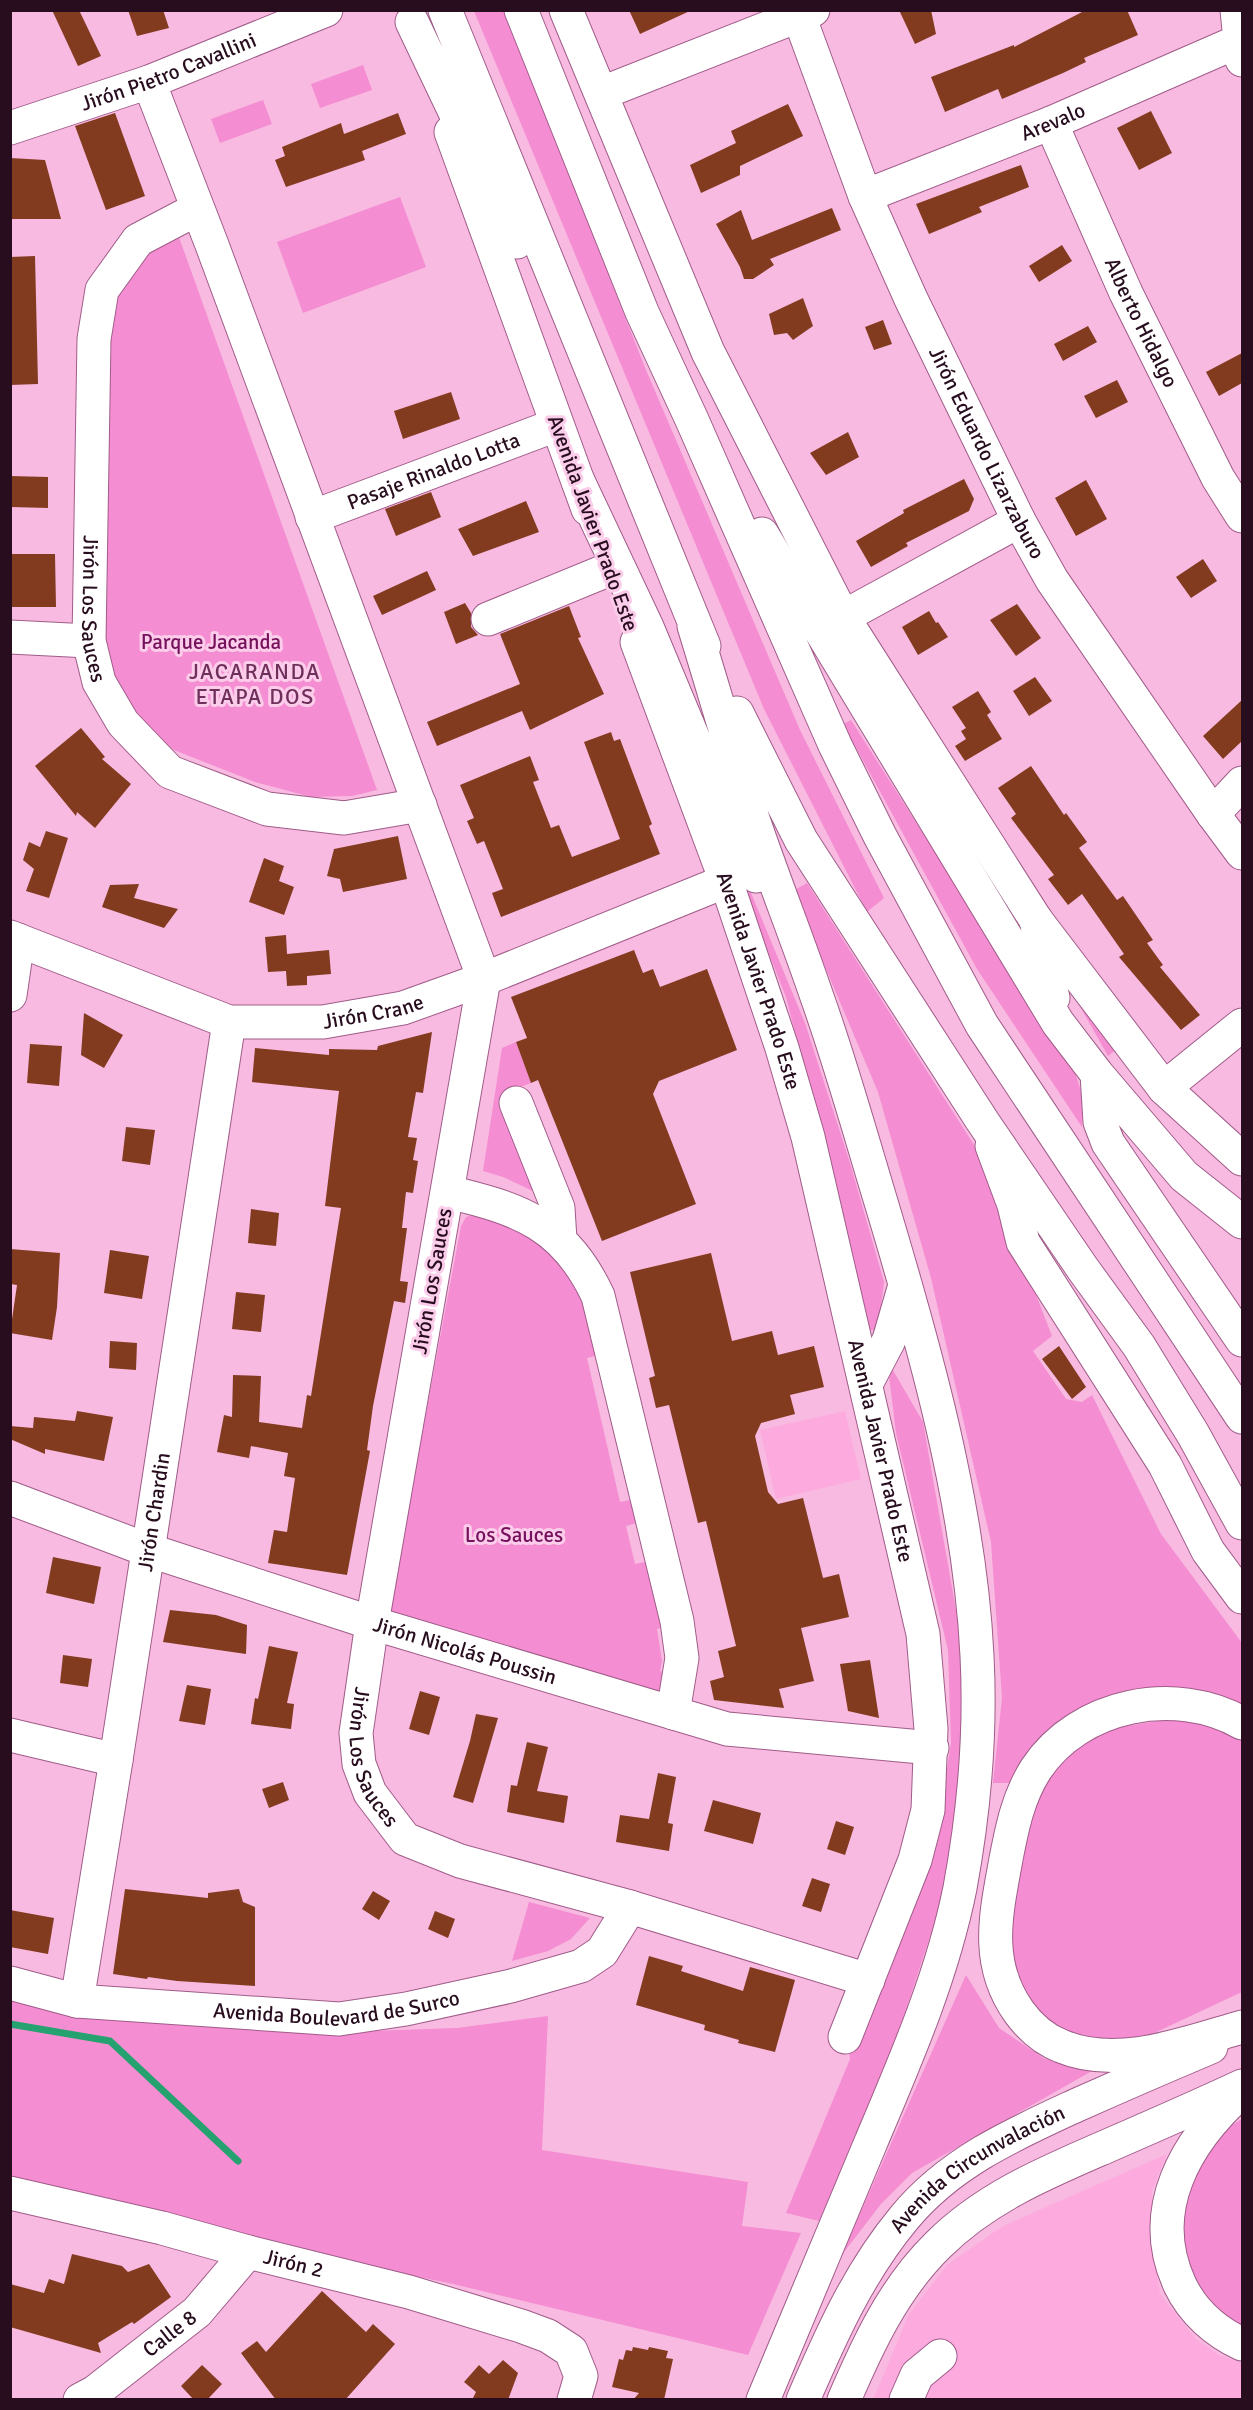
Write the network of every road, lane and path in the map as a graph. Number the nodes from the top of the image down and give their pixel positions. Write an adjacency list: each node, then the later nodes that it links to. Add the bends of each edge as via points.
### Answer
1 (326, 10): 9 (main road, Jirón Pietro Cavallini)
2 (445, 10): 18 (main road)
3 (521, 10): 15 (main road)
4 (532, 10): 15 (main road)
5 (567, 10): 10 (main road)
6 (806, 13): 10 (main road); 13 (main road, Jirón Eduardo Lizarzaburo)
7 (409, 16): 17 (main road, Avenida Javier Prado Este); 18 (main road, via 545,300)
8 (1239, 37): 11 (main road, Arevalo)
9 (149, 82): 12 (main road, Jirón Pietro Cavallini); 14 (main road, Jirón Los Sauces)
10 (602, 93): 24 (main road, via 708,352)
11 (1051, 123): 13 (main road, Arevalo); 20 (main road, Alberto Hidalgo, via 1126,293 1218,478)
12 (10, 128)
13 (865, 196): 22 (main road, Jirón Eduardo Lizarzaburo)
14 (197, 209): 21 (main road, Jirón Los Sauces); 28 (main road, Jirón Los Sauces, via 138,240 102,290 94,339)
15 (642, 312): 16 (main road)
16 (692, 420): 40 (main road); 53 (main road, via 835,745 925,922 982,1025)
17 (556, 425): 19 (main road, Avenida Javier Prado Este); 21 (main road, Pasaje Rinaldo Lotta)
18 (628, 461): 26 (main road)
19 (578, 481): 23 (main road, Avenida Javier Prado Este); 37 (main road, via 647,627 732,831)
20 (1242, 516)
21 (312, 517): 30 (main road, Jirón Los Sauces)
22 (1019, 521): 24 (main road); 31 (main road, Jirón Eduardo Lizarzaburo, via 1052,580)
23 (610, 569): 25 (main road); 33 (main road, Avenida Javier Prado Este)
24 (843, 617): 34 (main road)
25 (488, 619)
26 (694, 626): 37 (main road, via 754,820); 45 (main road, via 801,840)
27 (10, 637): 28 (main road)
28 (89, 641): 30 (main road, Jirón Los Sauces, via 99,682 123,723 170,772 267,809 344,818)
29 (1242, 783): 31 (main road)
30 (420, 805): 36 (main road, Jirón Los Sauces)
31 (1213, 814): 32 (main road, Jirón Eduardo Lizarzaburo)
32 (1242, 853)
33 (726, 880): 36 (main road, Jirón Crane); 52 (main road, Avenida Javier Prado Este, via 808,1137)
34 (1036, 920): 40 (main road); 43 (main road)
35 (14, 938): 38 (main road); 39 (main road, Jirón Crane)
36 (484, 979): 39 (main road, Jirón Crane, via 403,1008 323,1022); 47 (main road, Jirón Los Sauces)
37 (816, 994): 50 (main road)
38 (10, 995)
39 (229, 1022): 56 (main road, Jirón Chardin)
40 (1058, 1023): 42 (main road)
41 (1242, 1025): 43 (main road)
42 (1097, 1074): 48 (main road, via 1184,1176); 51 (main road, via 1100,1122 1108,1143)
43 (1164, 1088): 46 (main road)
44 (516, 1103): 49 (main road, via 558,1208)
45 (983, 1122): 55 (main road, via 1139,1346); 57 (main road, via 1014,1205 1023,1242 1166,1465 1208,1551)
46 (1242, 1159)
47 (448, 1192): 49 (main road, Jirón Los Sauces, via 517,1211); 58 (main road, Jirón Los Sauces)
48 (1242, 1222)
49 (560, 1240): 59 (main road, Jirón Los Sauces, via 587,1271 598,1296 643,1472 682,1658)
50 (905, 1283): 52 (main road, via 889,1340); 81 (main road, via 934,1393 971,1583 977,1658 977,1743 968,1838 944,1954 919,2029)
51 (1242, 1340)
52 (866, 1384): 62 (main road, Avenida Javier Prado Este, via 923,1634)
53 (1242, 1417)
54 (10, 1498): 56 (main road, Jirón Nicolás Poussin)
55 (1242, 1523)
56 (148, 1550): 58 (main road, Jirón Nicolás Poussin); 63 (main road, Jirón Chardin)
57 (1242, 1597)
58 (372, 1623): 59 (main road, Jirón Nicolás Poussin); 64 (main road, Jirón Los Sauces, via 356,1733 359,1764 370,1793 405,1839 460,1861)
59 (673, 1713): 62 (main road, Jirón Nicolás Poussin, via 727,1729)
60 (1242, 1723): 68 (main road, via 1199,1706 1147,1704 1096,1719 1056,1746 1036,1768 1020,1801 995,1941 999,1975 1013,2004 1035,2031 1061,2046 1090,2054 1136,2054)
61 (10, 1735): 63 (main road)
62 (932, 1748): 65 (main road, Avenida Javier Prado Este, via 928,1810 915,1860)
63 (116, 1760): 67 (main road, Jirón Chardin)
64 (630, 1907): 65 (main road, Jirón Los Sauces); 67 (main road, Avenida Boulevard de Surco, via 602,1952 581,1966 406,2009 339,2019)
65 (868, 1980): 70 (main road, Avenida Javier Prado Este)
66 (10, 1983): 67 (main road, Avenida Boulevard de Surco)
67 (77, 2001)
68 (1242, 2027)
69 (1242, 2033): 82 (main road, Avenida Circunvalación, via 1010,2136 949,2175 905,2216 867,2269)
70 (845, 2037)
71 (1242, 2086): 83 (main road, Avenida Circunvalación, via 1031,2181 958,2226 936,2246 896,2296 869,2343)
72 (1242, 2091): 77 (main road, via 1212,2121 1185,2161 1168,2210 1167,2239 1172,2267 1192,2305 1213,2326)
73 (10, 2193): 74 (main road, Jirón 2)
74 (162, 2228): 75 (main road, Jirón 2); 76 (main road, via 186,2243 204,2268 205,2285)
75 (248, 2252): 76 (main road, Calle 8); 80 (main road, Jirón 2, via 409,2292 548,2336 571,2351 581,2376)
76 (194, 2314): 79 (main road, Calle 8)
77 (1242, 2344)
78 (940, 2356): 84 (main road, via 917,2375)
79 (80, 2400)
80 (574, 2400)
81 (762, 2400)
82 (803, 2400)
83 (844, 2400)
84 (906, 2400)

